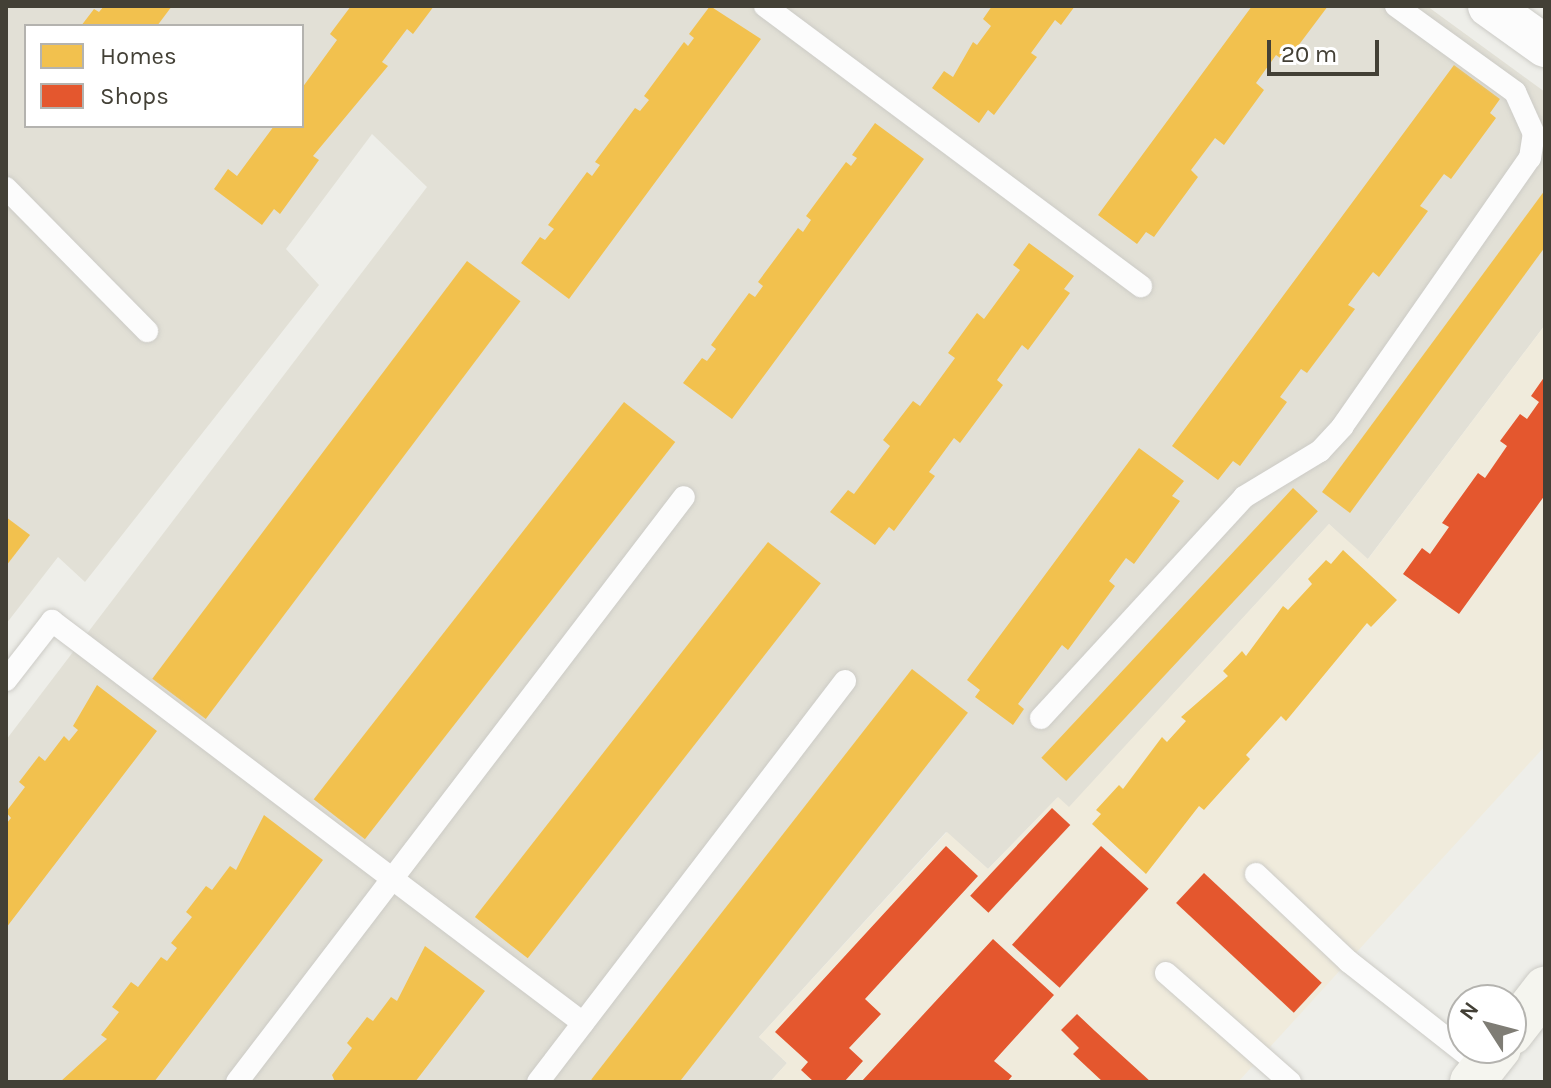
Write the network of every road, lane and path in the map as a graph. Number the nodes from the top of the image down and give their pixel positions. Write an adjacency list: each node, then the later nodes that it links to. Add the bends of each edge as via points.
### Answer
1 (765, 6): 6 (lane)
2 (1396, 6): 11 (lane, via 1515,92 1534,134 1530,158 1342,427 1320,451 1244,497)
3 (1489, 6): 4 (street)
4 (1545, 46)
5 (6, 188): 7 (lane)
6 (1141, 286)
7 (147, 331)
8 (684, 497): 13 (lane)
9 (6, 680): 13 (lane, via 52,621)
10 (845, 681): 17 (lane)
11 (1041, 718)
12 (1256, 874): 18 (lane, via 1348,961)
13 (393, 879): 17 (lane); 19 (lane)
14 (1166, 973): 21 (lane)
15 (1545, 989): 16 (main road)
16 (1527, 1012)
17 (583, 1023): 20 (lane)
18 (1485, 1066)
19 (237, 1082)
20 (538, 1082)
21 (1290, 1082)

